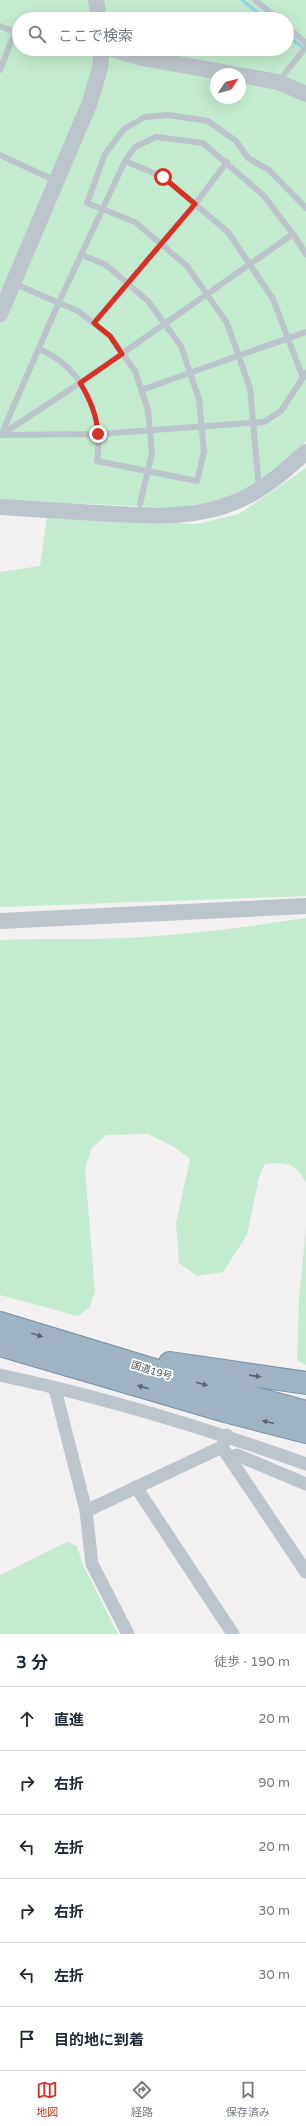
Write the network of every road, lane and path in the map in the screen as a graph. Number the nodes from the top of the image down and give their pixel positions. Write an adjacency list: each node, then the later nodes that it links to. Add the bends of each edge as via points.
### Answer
1 (96, 0): 3 (street)
2 (260, 1): 4 (lane)
3 (98, 12)
4 (271, 12)
5 (0, 26): 6 (lane)
6 (12, 31)
7 (294, 33): 9 (lane)
8 (12, 40): 13 (lane)
9 (306, 42)
10 (306, 47): 16 (lane)
11 (101, 56): 21 (street, via 90,102)
12 (136, 56): 14 (street)
13 (0, 70)
14 (210, 70)
15 (246, 76): 16 (street)
16 (278, 82): 17 (street)
17 (306, 94)
18 (0, 155): 21 (lane)
19 (125, 161): 20 (lane, via 135,147 156,137 203,143); 22 (lane, via 163,177); 23 (lane)
20 (227, 162): 22 (lane); 25 (lane, via 264,196)
21 (57, 182): 30 (street)
22 (195, 204): 26 (lane); 29 (lane, via 228,232)
23 (104, 208): 24 (lane, via 87,203 105,154 124,129 145,117 168,115 208,121 236,141 248,158 269,170); 26 (lane, via 135,222); 28 (lane)
24 (306, 208)
25 (293, 234): 27 (lane); 29 (lane)
26 (161, 244): 31 (lane); 32 (lane, via 187,266)
27 (306, 252)
28 (82, 255): 31 (lane, via 106,265); 33 (lane)
29 (250, 264): 32 (lane); 38 (lane, via 273,299)
30 (13, 283): 33 (lane); 34 (street)
31 (126, 284): 35 (lane); 36 (lane, via 148,301)
32 (207, 293): 36 (lane); 41 (lane, via 227,323)
33 (59, 302): 35 (lane, via 78,311); 39 (lane)
34 (0, 314)
35 (94, 323): 40 (lane, via 110,336)
36 (163, 324): 40 (lane); 42 (lane, via 180,346)
37 (306, 332): 38 (lane)
38 (288, 339): 41 (lane); 43 (lane)
39 (39, 349): 44 (lane, via 50,353 72,372); 50 (lane)
40 (122, 354): 44 (lane); 45 (lane, via 135,371)
41 (239, 357): 42 (lane); 46 (lane, via 250,388)
42 (191, 372): 45 (lane); 47 (lane, via 199,399)
43 (304, 376): 46 (lane, via 281,411 264,422)
44 (80, 383): 49 (lane, via 89,396); 50 (lane)
45 (141, 390): 48 (lane, via 148,410)
46 (253, 422): 47 (lane); 53 (lane)
47 (201, 426): 48 (lane); 52 (lane, via 204,452 197,481)
48 (149, 431): 49 (lane); 52 (lane, via 152,452)
49 (98, 434): 50 (lane); 52 (lane, via 97,461)
50 (1, 436)
51 (306, 452): 53 (street)
52 (147, 472): 54 (lane)
53 (259, 490): 55 (street, via 227,505 175,516)
54 (140, 504)
55 (0, 507)
56 (306, 906): 57 (street)
57 (0, 921)
58 (0, 1323): 60 (highway, 国道19号, one-way to 60)
59 (0, 1345): 65 (highway, 国道19号, one-way to 59)
60 (120, 1360): 62 (highway, one-way to 62, via 142,1357); 64 (highway, 国道19号, one-way to 64)
61 (0, 1375): 63 (street)
62 (306, 1383)
63 (55, 1389): 66 (street, via 166,1416); 72 (street)
64 (306, 1412)
65 (306, 1432)
66 (227, 1435): 67 (street); 69 (street)
67 (222, 1447): 68 (street); 71 (street)
68 (230, 1459): 70 (street, via 237,1455); 73 (street)
69 (306, 1464)
70 (306, 1484)
71 (136, 1487): 72 (street); 75 (street)
72 (86, 1511): 74 (street, via 92,1564)
73 (305, 1570)
74 (128, 1634)
75 (233, 1634)

